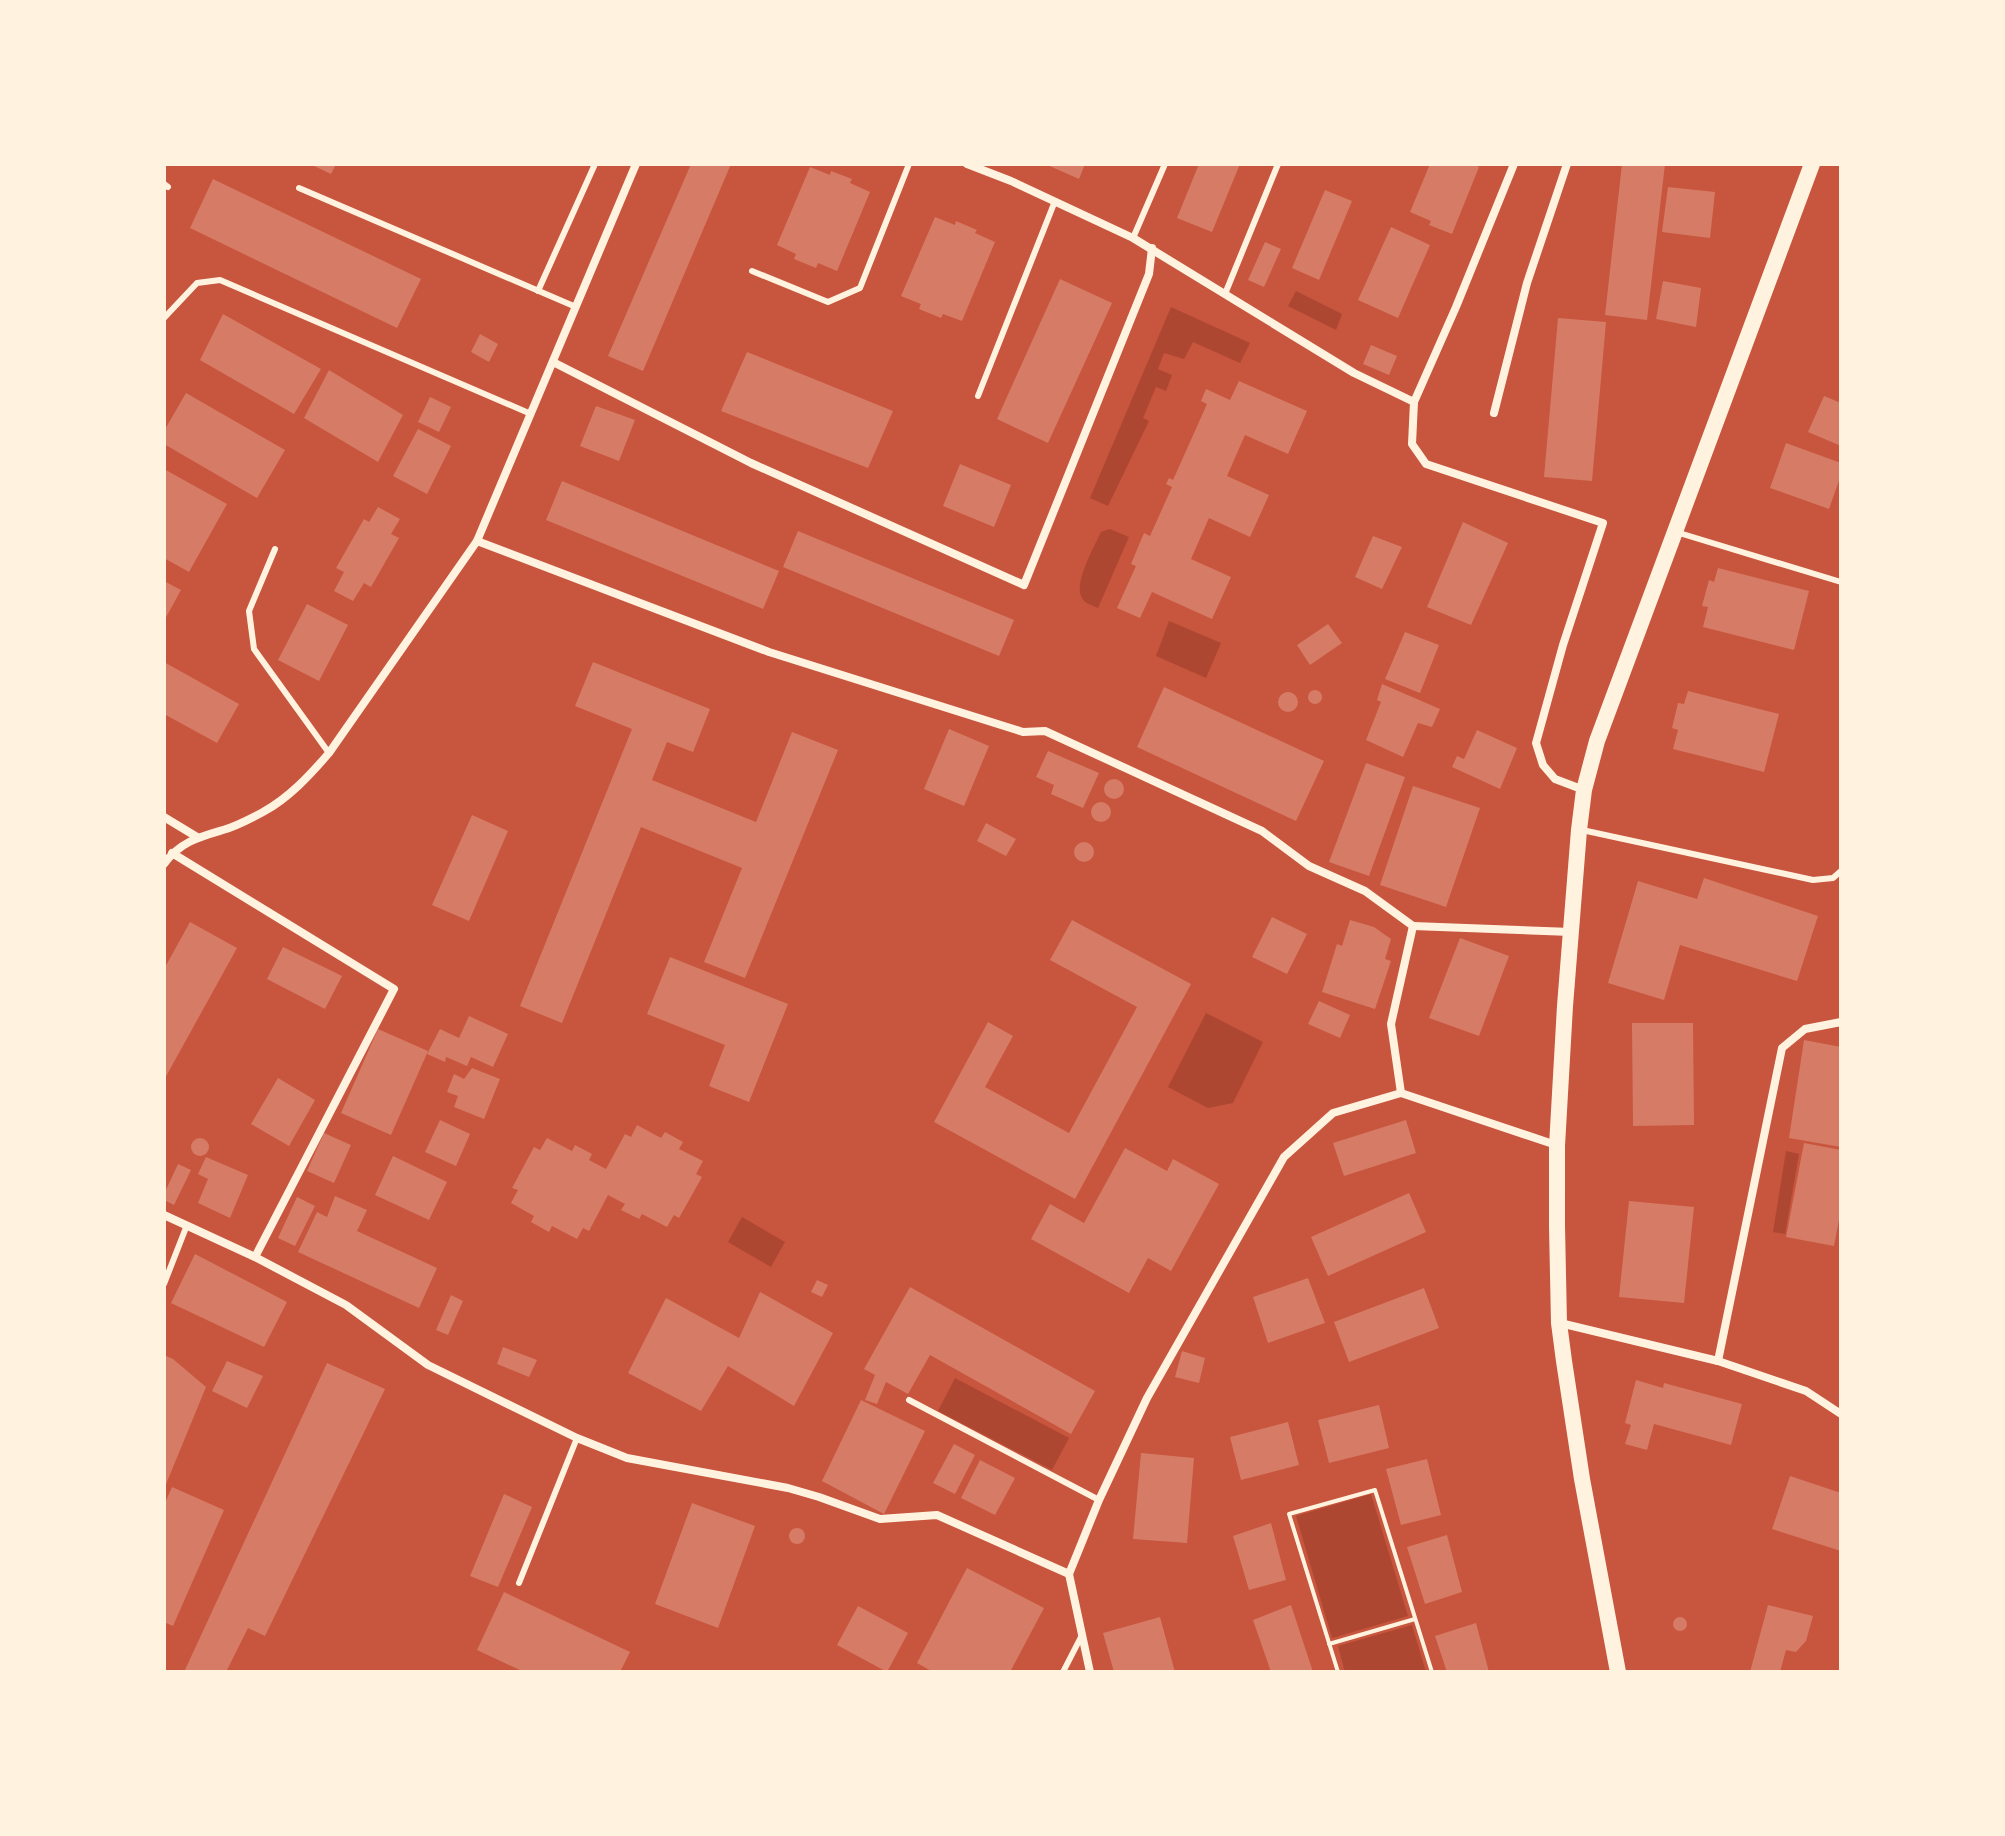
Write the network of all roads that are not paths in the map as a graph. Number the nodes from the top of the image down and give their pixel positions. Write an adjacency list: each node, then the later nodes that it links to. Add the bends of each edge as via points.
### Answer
1 (595, 164): 15 (lane)
2 (636, 164): 17 (street)
3 (909, 164): 14 (lane, via 860,288 828,302)
4 (967, 164): 11 (street)
5 (1165, 164): 12 (lane)
6 (1278, 164): 16 (lane)
7 (1514, 164): 21 (street)
8 (1567, 164): 22 (street, via 1527,283)
9 (1812, 164): 24 (main road)
10 (299, 188): 15 (lane)
11 (1055, 201): 12 (street); 20 (lane)
12 (1133, 238): 13 (street)
13 (1152, 248): 16 (street); 19 (street, via 1149,274 1024,585 751,463)
14 (752, 271)
15 (538, 291): 17 (lane)
16 (1225, 294): 21 (street, via 1354,373)
17 (576, 307): 19 (street)
18 (164, 318): 23 (lane, via 197,283 220,280)
19 (553, 362): 23 (street)
20 (978, 396)
21 (1414, 402): 29 (street, via 1412,444 1426,464 1603,523 1536,743 1543,765 1555,779)
22 (1494, 413)
23 (531, 414): 25 (street)
24 (1676, 532): 27 (lane); 29 (main road, via 1597,741)
25 (477, 541): 28 (street); 36 (street, via 769,652 1023,732 1045,731 1262,831 1309,866 1365,891)
26 (275, 549): 28 (lane, via 249,611 254,649)
27 (1841, 582)
28 (329, 753): 32 (street, via 268,810)
29 (1584, 790): 31 (main road)
30 (164, 817): 32 (street)
31 (1579, 830): 35 (lane, via 1813,880 1833,878); 37 (main road)
32 (197, 837): 33 (street)
33 (172, 853): 34 (street); 43 (street, via 394,989)
34 (164, 864)
35 (1841, 871)
36 (1413, 926): 37 (street); 39 (street, via 1391,1024)
37 (1571, 932): 40 (main road)
38 (1841, 1022): 46 (street, via 1805,1029 1782,1048)
39 (1401, 1093): 40 (street); 50 (street, via 1333,1113 1284,1157 1147,1398)
40 (1557, 1146): 45 (main road)
41 (164, 1215): 42 (street)
42 (187, 1225): 43 (street); 44 (lane)
43 (255, 1257): 49 (street, via 346,1305 428,1365)
44 (164, 1284)
45 (1559, 1323): 46 (street); 56 (main road)
46 (1718, 1361): 48 (street, via 1806,1391)
47 (909, 1400): 50 (lane)
48 (1841, 1414)
49 (577, 1438): 51 (street, via 627,1458 788,1488 880,1519 937,1515); 52 (lane)
50 (1099, 1500): 51 (street)
51 (1069, 1574): 53 (street)
52 (519, 1583)
53 (1082, 1635): 54 (lane); 55 (street)
54 (1063, 1672)
55 (1090, 1672)
56 (1618, 1672)

